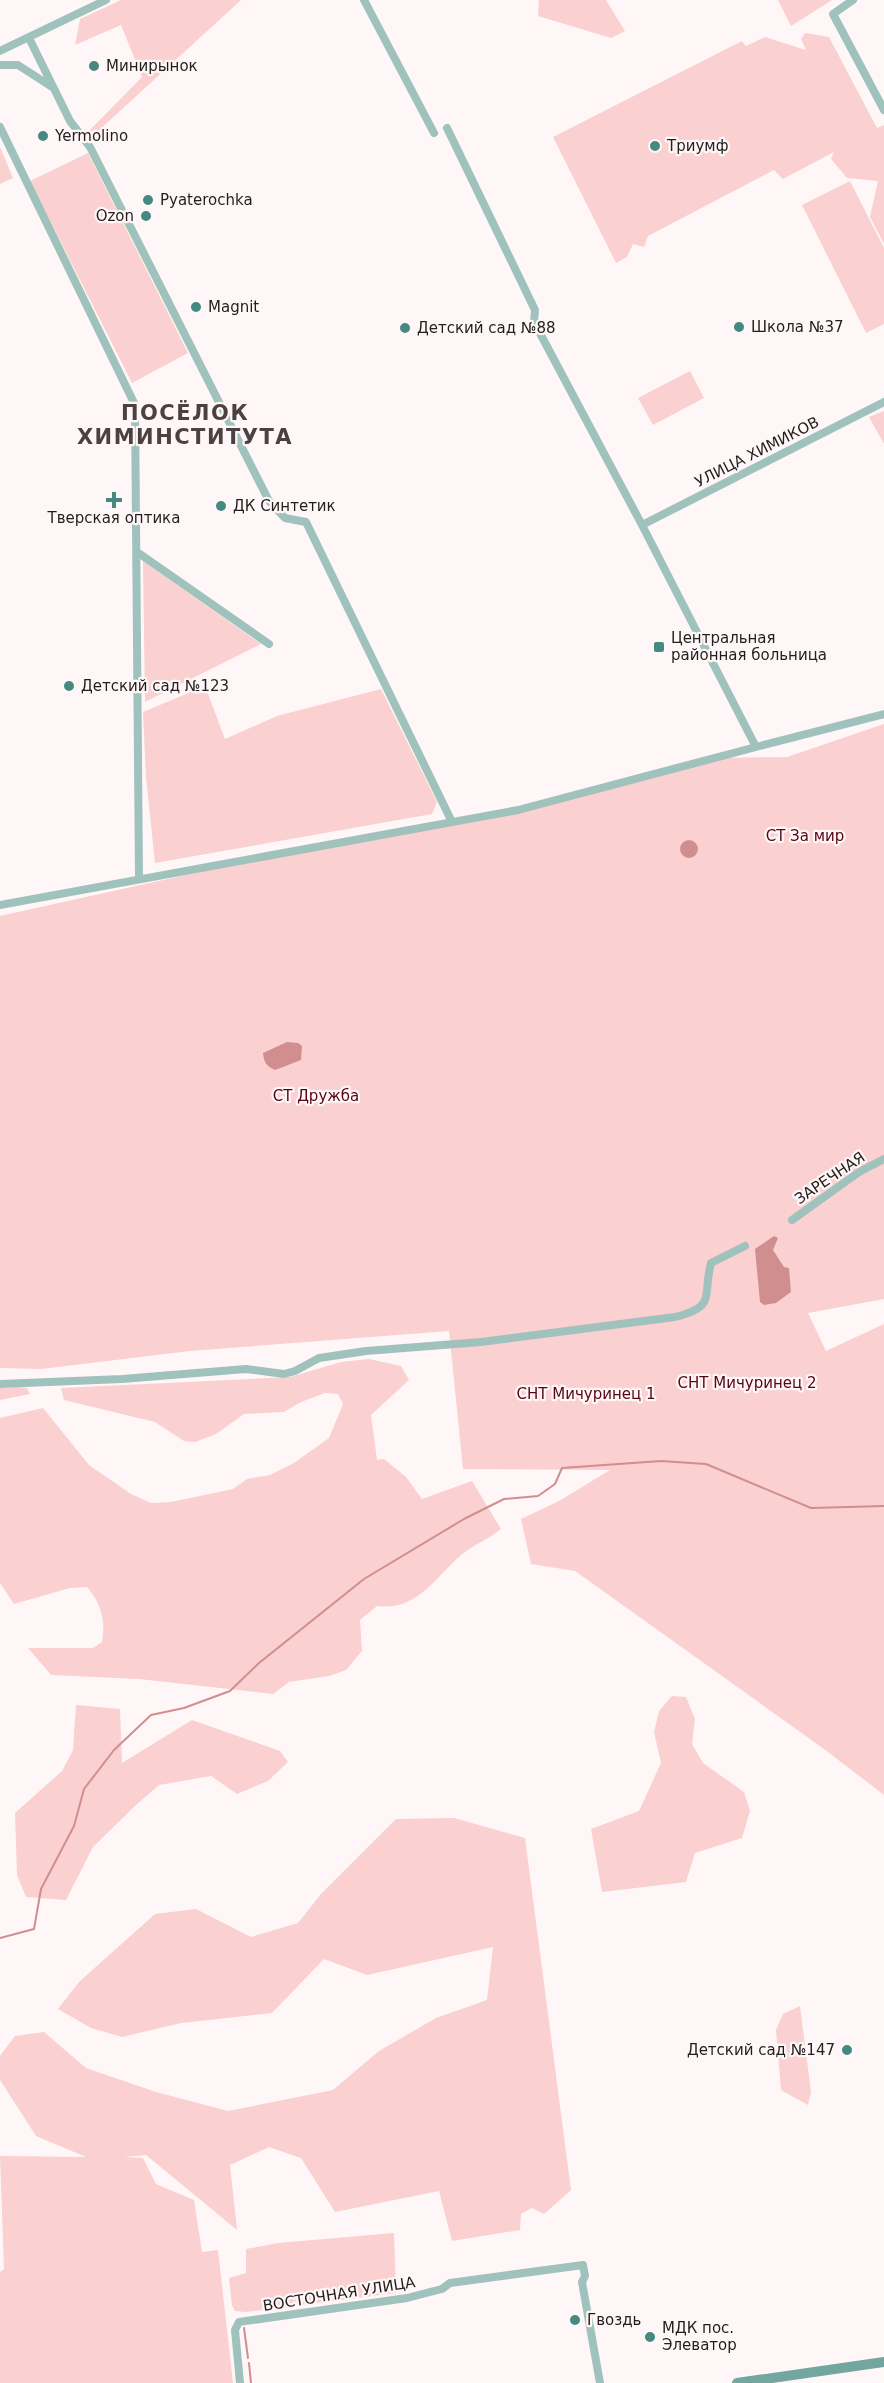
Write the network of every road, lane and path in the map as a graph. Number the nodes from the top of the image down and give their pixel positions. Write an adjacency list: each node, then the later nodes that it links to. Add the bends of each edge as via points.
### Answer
1 (106, 0): 4 (street)
2 (364, 0): 11 (street)
3 (854, 0): 8 (street, via 833,14)
4 (29, 38): 5 (street); 7 (street)
5 (0, 51)
6 (0, 65): 7 (street, via 18,65)
7 (54, 88): 18 (street, via 70,121 90,147 269,501 285,518 306,522)
8 (884, 110)
9 (0, 127): 14 (street, via 135,405)
10 (447, 128): 13 (street, via 535,310 534,322)
11 (434, 133)
12 (884, 402): 13 (street, УЛИЦА ХИМИКОВ)
13 (642, 525): 17 (street)
14 (137, 552): 15 (street); 19 (street)
15 (269, 644)
16 (884, 714): 17 (street)
17 (756, 747): 18 (street, via 518,810)
18 (452, 822): 19 (street)
19 (139, 878): 20 (street)
20 (0, 905)
21 (884, 1159): 22 (street, ЗАРЕЧНАЯ)
22 (792, 1220)
23 (745, 1246): 24 (street, via 711,1263 706,1300 701,1308 675,1317 319,1358 284,1374 246,1369 122,1380)
24 (0, 1384)
25 (884, 2362): 28 (street)
26 (240, 2383): 27 (street, ВОСТОЧНАЯ УЛИЦА, via 235,2330 239,2322 407,2298 442,2289 450,2283 583,2265 582,2282)
27 (600, 2383)
28 (736, 2383)

